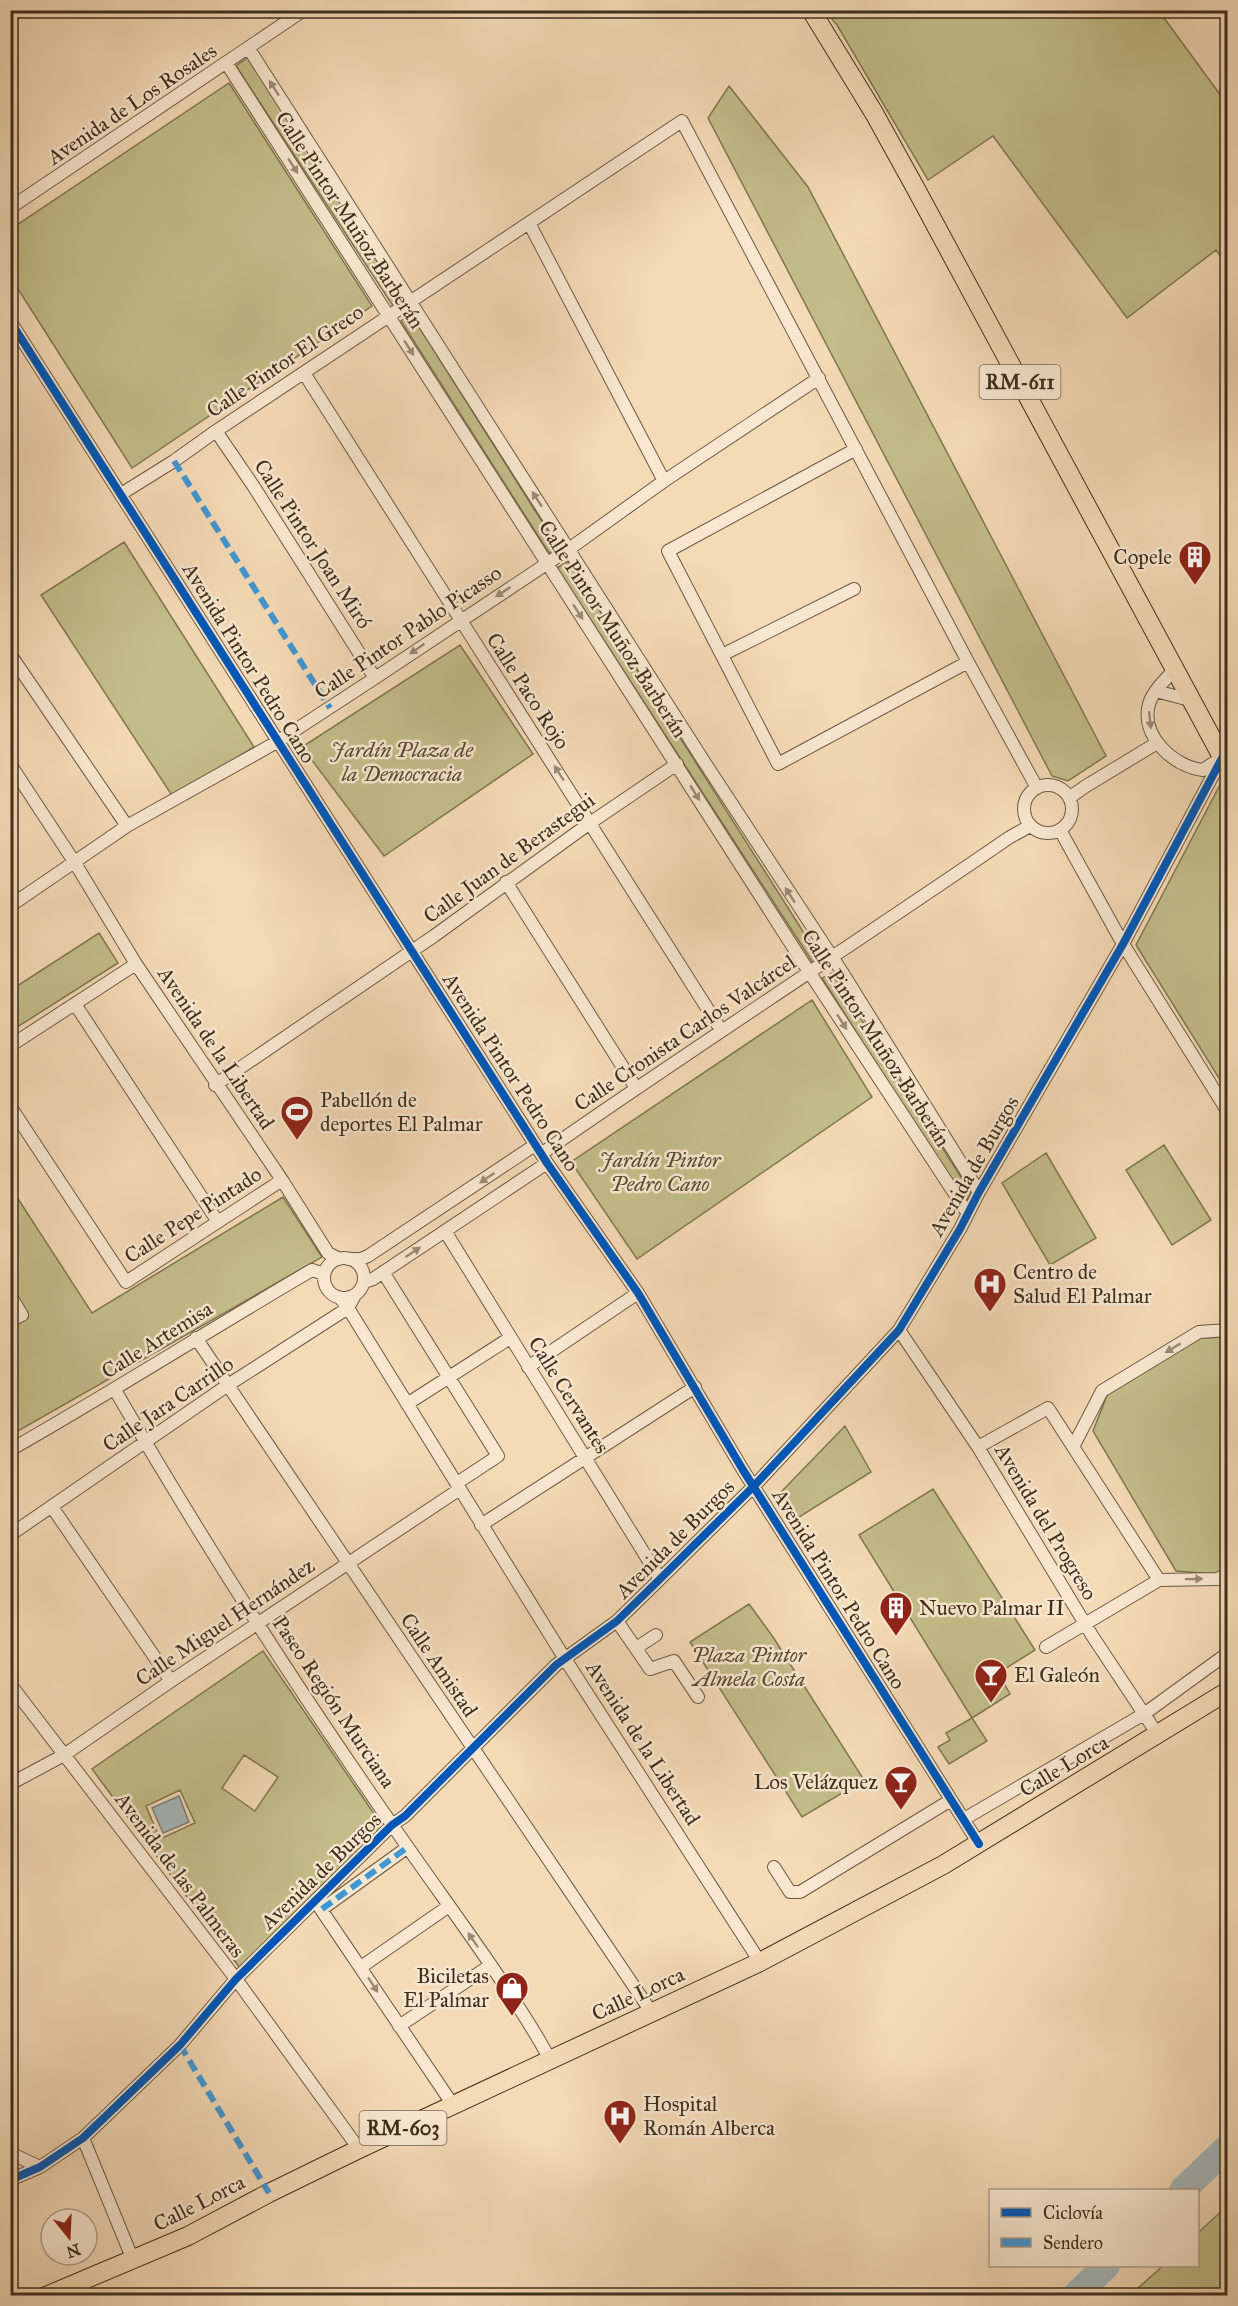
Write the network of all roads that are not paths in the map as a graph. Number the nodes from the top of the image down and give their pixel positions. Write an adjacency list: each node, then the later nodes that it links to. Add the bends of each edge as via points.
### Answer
1 (304, 10): 3 (street, Avenida de Los Rosales)
2 (811, 10): 23 (main road, RM-611, via 916,189)
3 (249, 49): 4 (street, Avenida de Los Rosales); 7 (street, Calle Pintor Muñoz Barberán, one-way to 3)
4 (227, 64): 5 (street, Avenida de Los Rosales); 8 (street, Calle Pintor Muñoz Barberán, one-way to 8)
5 (10, 208)
6 (529, 223): 7 (street, Calle Pintor El Greco); 11 (street, Calle Pintor El Greco, via 682,121); 14 (street)
7 (411, 301): 8 (street, Calle Pintor El Greco); 16 (street, Calle Pintor Muñoz Barberán, one-way to 7)
8 (389, 316): 10 (street, Calle Pintor El Greco); 17 (street, Calle Pintor Muñoz Barberán, one-way to 17)
9 (10, 321): 15 (street, Avenida Pintor Pedro Cano)
10 (304, 373): 12 (street, Calle Pintor El Greco); 19 (street, Calle Paco Rojo)
11 (819, 378): 13 (street); 14 (street, Calle Pintor Pablo Picasso)
12 (216, 431): 15 (street, Calle Pintor El Greco); 24 (street, Calle Pintor Joan Miró)
13 (856, 449): 21 (street, via 668,551); 22 (street)
14 (664, 481): 16 (street, Calle Pintor Pablo Picasso)
15 (121, 494): 27 (street, Avenida Pintor Pedro Cano)
16 (569, 549): 17 (street, Calle Pintor Pablo Picasso); 45 (street, Calle Pintor Muñoz Barberán, one-way to 16)
17 (547, 563): 19 (street, Calle Pintor Pablo Picasso, one-way to 19); 31 (street, Calle Pintor Muñoz Barberán, one-way to 31)
18 (854, 589): 21 (street)
19 (459, 620): 24 (street, Calle Pintor Pablo Picasso, one-way to 24); 36 (street, Calle Paco Rojo, one-way to 19)
20 (10, 654): 37 (street)
21 (722, 655): 22 (street, via 778,764)
22 (968, 662): 33 (street)
23 (1174, 670): 25 (street); 26 (main road, RM-611)
24 (375, 678): 27 (street, Calle Pintor Pablo Picasso)
25 (1156, 690): 26 (street); 28 (street, one-way to 28, via 1148,719)
26 (1190, 700): 29 (main road, RM-611)
27 (277, 742): 37 (street, Calle Pintor Pablo Picasso); 44 (street, Avenida Pintor Pedro Cano)
28 (1157, 742): 32 (street, via 1178,762); 35 (street)
29 (1225, 758): 32 (street, via 1203,770); 34 (street, Avenida de Burgos)
30 (10, 764): 40 (street, Avenida de la Libertad)
31 (677, 764): 36 (street, Calle Juan de Berastegui); 47 (street, Calle Pintor Muñoz Barberán, one-way to 47)
32 (1192, 769): 34 (street)
33 (1037, 788): 35 (street, via 1055,786); 38 (street, via 1024,805 1024,816)
34 (1203, 790): 43 (street, Avenida de Burgos)
35 (1069, 798): 39 (street, via 1071,816)
36 (590, 823): 41 (street, Calle Juan de Berastegui); 49 (street, Calle Paco Rojo)
37 (127, 826): 40 (street, Calle Pintor Pablo Picasso)
38 (1030, 826): 39 (street, via 1044,833); 45 (street, Calle Cronista Carlos Valcárcel)
39 (1060, 830): 43 (street)
40 (75, 863): 42 (street, Calle Pintor Pablo Picasso); 46 (street, Avenida de la Libertad)
41 (506, 882): 44 (street, Calle Juan de Berastegui); 52 (street)
42 (10, 906)
43 (1123, 944): 54 (street); 57 (street, Avenida de Burgos)
44 (413, 950): 51 (street, Calle Juan de Berastegui); 55 (street, Avenida Pintor Pedro Cano)
45 (832, 959): 47 (street, Calle Cronista Carlos Valcárcel); 57 (street, Calle Pintor Muñoz Barberán)
46 (136, 964): 48 (street); 51 (street, Avenida de la Libertad)
47 (810, 973): 49 (street, Calle Cronista Carlos Valcárcel); 58 (street, Calle Pintor Muñoz Barberán, one-way to 58)
48 (75, 1004): 50 (street); 59 (street)
49 (721, 1030): 52 (street, Calle Cronista Carlos Valcárcel)
50 (10, 1046)
51 (215, 1085): 56 (street, Avenida de la Libertad)
52 (636, 1088): 55 (street, Calle Cronista Carlos Valcárcel)
53 (10, 1106): 59 (street, Calle Pepe Pintado, via 126,1282)
54 (1227, 1112)
55 (541, 1154): 60 (street, Calle Cronista Carlos Valcárcel); 61 (street, Calle Cronista Carlos Valcárcel, one-way to 61, via 368,1256); 65 (street, Avenida Pintor Pedro Cano)
56 (282, 1180): 59 (street, Calle Pepe Pintado); 61 (street, Avenida de la Libertad)
57 (979, 1192): 58 (street, Avenida de Burgos)
58 (968, 1214): 69 (street, Avenida de Burgos)
59 (218, 1222)
60 (445, 1231): 63 (street, Calle Cronista Carlos Valcárcel, one-way to 60); 72 (street, Calle Cervantes)
61 (339, 1257): 62 (street); 64 (street, via 361,1267)
62 (326, 1270): 67 (street, via 327,1289); 71 (street, Calle Artemisa, via 312,1270)
63 (383, 1272): 64 (street, Calle Cronista Carlos Valcárcel); 74 (street)
64 (364, 1282): 67 (street)
65 (638, 1293): 73 (street); 76 (street, Avenida Pintor Pedro Cano)
66 (10, 1295): 68 (street)
67 (344, 1303): 75 (street, Calle Jara Carrillo); 78 (street, Avenida de la Libertad)
68 (16, 1318)
69 (899, 1330): 80 (street, Avenida del Progreso); 85 (street, Avenida de Burgos)
70 (1227, 1330): 81 (street, one-way to 81, via 1199,1332 1102,1391)
71 (196, 1338): 75 (street, Calle Amistad); 77 (street, Calle Artemisa)
72 (510, 1338): 73 (street, Calle Cervantes); 74 (street)
73 (528, 1367): 83 (street, Calle Cervantes)
74 (448, 1377): 78 (street); 84 (street, via 498,1456)
75 (228, 1385): 79 (street, Calle Jara Carrillo); 89 (street, Calle Amistad)
76 (695, 1387): 83 (street); 85 (street, Avenida Pintor Pedro Cano)
77 (115, 1390): 79 (street, Paseo Región Murciana); 82 (street, Calle Artemisa)
78 (407, 1404): 84 (street, Avenida de la Libertad)
79 (146, 1443): 86 (street, Calle Jara Carrillo); 94 (street, Paseo Región Murciana)
80 (978, 1447): 81 (street, via 1048,1408); 95 (street, Avenida del Progreso)
81 (1073, 1447): 92 (street)
82 (10, 1450)
83 (584, 1457): 87 (street); 91 (street, Calle Cervantes)
84 (458, 1486): 87 (street, Avenida de la Libertad); 89 (street, Calle Miguel Hernández)
85 (754, 1486): 91 (street, Avenida de Burgos); 110 (street, Avenida Pintor Pedro Cano)
86 (52, 1508): 88 (street, Calle Jara Carrillo); 101 (street)
87 (481, 1525): 100 (street, Avenida de la Libertad)
88 (10, 1535)
89 (347, 1563): 94 (street, Calle Miguel Hernández); 107 (street, Calle Amistad)
90 (1227, 1573): 92 (street, one-way to 90, via 1218,1579)
91 (660, 1580): 93 (street, Avenida de Burgos)
92 (1160, 1580): 95 (street)
93 (617, 1621): 98 (street); 100 (street, Avenida de Burgos)
94 (257, 1623): 101 (street, Calle Miguel Hernández); 112 (street, Paseo Región Murciana)
95 (1085, 1625): 97 (street); 105 (street, Avenida del Progreso)
96 (656, 1635): 98 (street)
97 (1046, 1647)
98 (636, 1648): 104 (street, via 650,1669 674,1661)
99 (1227, 1653): 105 (street, Calle Lorca)
100 (565, 1659): 107 (street, Avenida de Burgos); 118 (street, Avenida de la Libertad)
101 (171, 1681): 108 (street, Calle Miguel Hernández)
102 (10, 1684): 108 (street, Avenida de las Palmeras)
103 (1227, 1691): 106 (main road, Calle Lorca / RM-603)
104 (698, 1697)
105 (1144, 1714): 106 (street, Avenida del Progreso); 111 (street, Calle Lorca)
106 (1158, 1735): 113 (main road, Calle Lorca / RM-603)
107 (471, 1748): 112 (street, Avenida de Burgos); 122 (street, Calle Amistad)
108 (64, 1755): 109 (street, Calle Miguel Hernández); 121 (street, Avenida de las Palmeras)
109 (10, 1784)
110 (951, 1800): 111 (street, Avenida Pintor Pedro Cano); 115 (street, via 800,1892 790,1892)
111 (963, 1819): 113 (street, Avenida Pintor Pedro Cano)
112 (392, 1825): 114 (street, Paseo Región Murciana); 116 (street, Avenida de Burgos)
113 (979, 1844): 118 (main road, Calle Lorca / RM-603)
114 (408, 1847): 116 (street); 117 (street, Paseo Región Murciana)
115 (774, 1867)
116 (319, 1905): 120 (street); 121 (street, Avenida de Burgos)
117 (449, 1906): 119 (street, Paseo Región Murciana, one-way to 117); 120 (street)
118 (760, 1962): 122 (main road, Calle Lorca / RM-603)
119 (491, 1965): 123 (street); 124 (street, Paseo Región Murciana)
120 (361, 1966): 123 (street, one-way to 123)
121 (236, 1979): 126 (street, Avenida de Burgos, via 180,2045); 127 (street, Avenida de las Palmeras)
122 (652, 2013): 124 (main road, Calle Lorca / RM-603)
123 (399, 2026): 125 (street)
124 (550, 2060): 125 (main road, Calle Lorca / RM-603)
125 (453, 2105): 127 (main road, Calle Lorca / RM-603)
126 (83, 2138): 129 (street, Avenida de Burgos); 131 (street)
127 (359, 2149): 131 (main road, Calle Lorca / RM-603)
128 (10, 2153): 129 (street)
129 (40, 2167): 130 (street, Avenida de Burgos)
130 (10, 2180)
131 (133, 2260): 132 (main road, Calle Lorca / RM-603)
132 (46, 2295)

